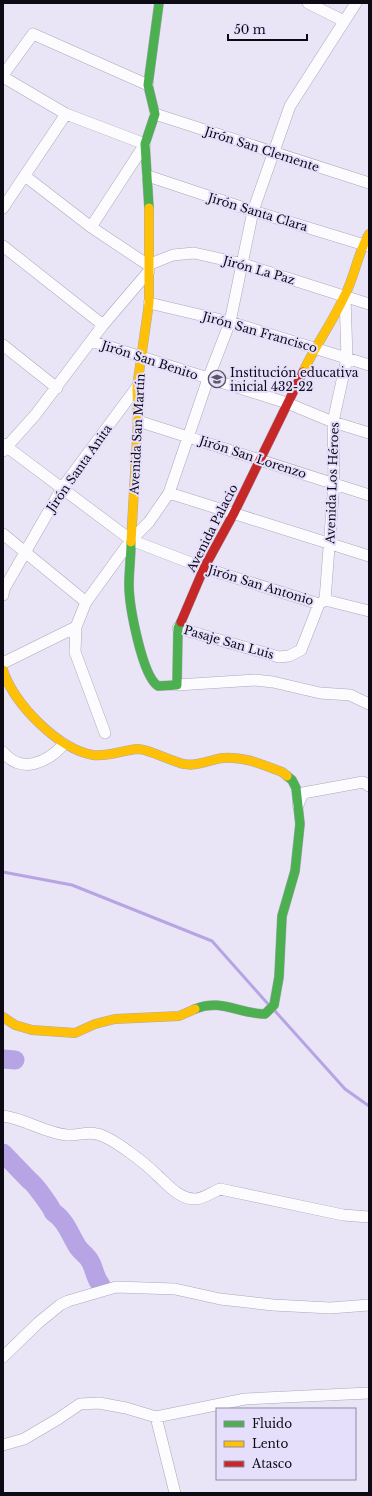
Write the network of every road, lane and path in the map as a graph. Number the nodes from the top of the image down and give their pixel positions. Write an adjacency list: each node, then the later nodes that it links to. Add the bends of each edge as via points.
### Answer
1 (159, 3): 6 (street)
2 (308, 3): 4 (street)
3 (356, 3): 4 (street)
4 (344, 21): 10 (street, via 290,106)
5 (3, 76): 6 (street, via 33,34); 7 (street)
6 (148, 85): 8 (street)
7 (66, 114): 9 (street); 11 (street)
8 (155, 114): 9 (street, Avenida San Martín); 10 (street, Jirón San Clemente)
9 (145, 144): 12 (street, Avenida San Martín); 16 (street)
10 (275, 154): 13 (street, Jirón San Clemente); 15 (street)
11 (25, 176): 14 (street); 16 (street)
12 (148, 176): 15 (street, Jirón Santa Clara); 20 (street, Avenida San Martín)
13 (369, 183)
14 (3, 208)
15 (253, 211): 17 (street, Jirón Santa Clara); 19 (street)
16 (91, 227): 20 (street)
17 (367, 241): 21 (street, Avenida Palacio)
18 (3, 246): 25 (street)
19 (243, 264): 20 (street, Jirón La Paz, via 194,253 173,255); 21 (street, Jirón La Paz); 24 (street)
20 (148, 268): 22 (street, Avenida San Martín); 25 (street)
21 (344, 296): 23 (street, Jirón La Paz); 28 (street, Avenida Palacio); 30 (street, Avenida Los Héroes)
22 (150, 303): 24 (street, Jirón San Francisco); 29 (street, Avenida San Martín)
23 (369, 304)
24 (230, 322): 28 (street, Jirón San Francisco); 32 (street)
25 (103, 325): 26 (street)
26 (91, 341): 29 (street, Jirón San Benito); 34 (street)
27 (3, 345): 34 (street)
28 (316, 347): 30 (street, Jirón San Francisco); 35 (street, Avenida Palacio)
29 (142, 358): 32 (street, Jirón San Benito); 33 (street, Avenida San Martín)
30 (347, 358): 31 (street, Jirón San Francisco); 37 (street, Avenida Los Héroes)
31 (369, 366)
32 (208, 379): 35 (street, Jirón San Benito); 39 (street)
33 (137, 387): 36 (street, Avenida San Martín); 43 (street, Jirón Santa Anita)
34 (57, 388): 40 (street)
35 (287, 403): 37 (street, Jirón San Benito); 41 (street, Avenida Palacio)
36 (138, 420): 39 (street, Jirón San Lorenzo); 48 (street, Avenida San Martín)
37 (333, 422): 38 (street, Jirón San Benito); 42 (street, Avenida Los Héroes)
38 (369, 433)
39 (188, 436): 41 (street, Jirón San Lorenzo); 44 (street)
40 (4, 447): 43 (street, Jirón San Antonio)
41 (260, 460): 42 (street, Jirón San Lorenzo); 46 (street, Avenida Palacio)
42 (334, 483): 45 (street, Jirón San Lorenzo); 49 (street, Avenida Los Héroes)
43 (62, 488): 48 (street, Jirón San Antonio); 50 (street, Jirón Santa Anita)
44 (169, 493): 46 (street); 48 (street, via 149,522)
45 (369, 495)
46 (234, 513): 49 (street); 52 (street, Avenida Palacio)
47 (3, 534): 50 (street)
48 (131, 540): 52 (street, Jirón San Antonio); 54 (street); 61 (street, via 129,586 132,612 146,668 155,684 160,687)
49 (330, 543): 51 (street); 55 (street, Avenida Los Héroes)
50 (25, 551): 53 (street, Jirón Santa Anita); 54 (street)
51 (369, 556)
52 (204, 568): 55 (street, Jirón San Antonio); 58 (street, Avenida Palacio)
53 (3, 595)
54 (86, 602): 57 (street)
55 (322, 602): 56 (street, Jirón San Antonio); 58 (street, Pasaje San Luis, via 301,650 289,656 279,657)
56 (369, 611)
57 (76, 627): 59 (street); 63 (street, via 75,652)
58 (178, 628): 61 (street, Avenida Palacio)
59 (3, 663)
60 (3, 670): 64 (street, via 6,680 24,709)
61 (177, 685): 62 (street, via 255,680 320,693 350,695)
62 (369, 704)
63 (105, 733)
64 (64, 744): 65 (street, via 47,759 28,765 16,762); 67 (street, via 93,755 124,753 139,749 186,765 224,758 242,758 266,765 292,780 296,788)
65 (3, 752)
66 (369, 786): 67 (street, via 363,782 303,793)
67 (298, 805): 68 (street, via 300,824 295,871 282,916 279,977 274,1005 265,1014 255,1014 219,1004 204,1005 179,1016 115,1019 75,1033 32,1030 15,1025)
68 (3, 1017)
69 (3, 1116): 70 (street, via 17,1118 68,1135 97,1134 131,1154 172,1189 186,1197 196,1199 226,1189 343,1215)
70 (369, 1217)
71 (369, 1305): 72 (street, via 330,1308 273,1305 220,1299 176,1290 116,1287 60,1305)
72 (3, 1357)
73 (369, 1394): 74 (street, via 245,1398)
74 (156, 1417): 75 (street, via 99,1403 80,1404 24,1439); 76 (street)
75 (3, 1445)
76 (175, 1493)

